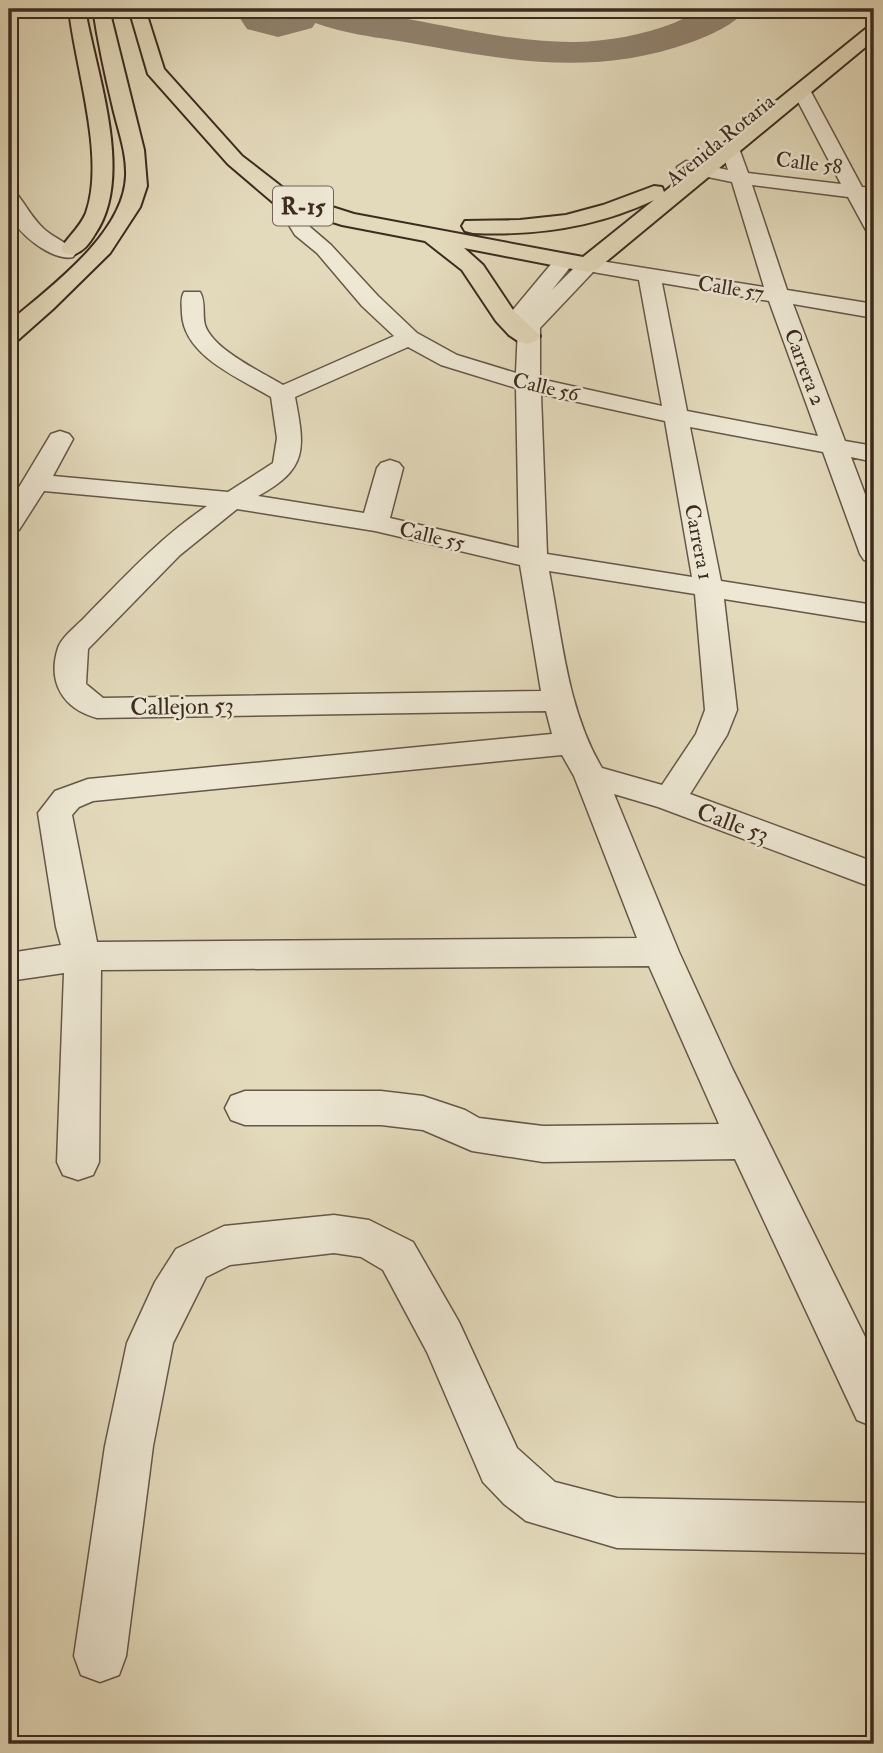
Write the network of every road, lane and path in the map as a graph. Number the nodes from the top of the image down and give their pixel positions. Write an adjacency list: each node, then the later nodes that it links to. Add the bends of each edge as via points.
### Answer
1 (77, 9): 17 (main road, via 99,128 102,190 97,212)
2 (102, 9): 25 (main road, via 134,147 136,186 114,231 88,262)
3 (137, 9): 13 (main road, R-15, via 155,70 234,160)
4 (874, 16): 9 (main road, Avenida Rotaria)
5 (874, 31): 7 (main road, Avenida Rotaria)
6 (180, 67): 15 (main road, R-15, via 198,93 304,191)
7 (801, 90): 8 (main road, Avenida Rotaria); 12 (street)
8 (731, 151): 9 (main road, Avenida Rotaria); 10 (street, Carrera 2)
9 (696, 169): 10 (street, Calle 58); 11 (main road, Avenida Rotaria); 18 (main road, Avenida Rotaria)
10 (738, 178): 12 (street, Calle 58); 21 (street, Carrera 2)
11 (654, 192): 15 (main road, via 619,208 563,223); 18 (main road, Avenida Rotaria)
12 (865, 193): 16 (street)
13 (283, 199): 15 (main road, R-15, via 350,220); 26 (street, Calle 56, via 302,231)
14 (12, 211): 17 (street, via 44,241)
15 (422, 228): 18 (main road, R-15); 24 (main road, via 478,275 512,326)
16 (874, 228)
17 (66, 253): 19 (main road)
18 (582, 258): 20 (street, Calle 57); 24 (street, via 523,311)
19 (47, 271)
20 (649, 275): 21 (street, Calle 57); 29 (street, Carrera 1)
21 (778, 295): 23 (street, Calle 57); 31 (street, Carrera 2)
22 (191, 297): 28 (street, via 194,327 216,354)
23 (874, 311)
24 (528, 331): 27 (street)
25 (9, 335)
26 (409, 338): 27 (street, Calle 56, via 449,360); 28 (street)
27 (529, 384): 29 (street, Calle 56); 39 (street)
28 (282, 394): 35 (street, via 289,453 284,466)
29 (674, 416): 31 (street, Calle 56); 40 (street, Carrera 1)
30 (60, 439): 34 (street)
31 (835, 448): 32 (street, Calle 56); 38 (street, Carrera 2)
32 (874, 454)
33 (390, 468): 36 (street)
34 (36, 482): 35 (street, Calle 55); 37 (street)
35 (232, 500): 36 (street, Calle 55); 42 (street, Callejon 53, via 149,569 72,647 70,685 75,696 97,708)
36 (375, 523): 39 (street, Calle 55)
37 (9, 524)
38 (874, 554)
39 (533, 560): 40 (street, Calle 55); 42 (street)
40 (708, 586): 41 (street, Calle 55); 45 (street, Carrera 1, via 720,709 711,735)
41 (874, 614)
42 (558, 701): 43 (street)
43 (572, 743): 44 (street); 48 (street, via 88,790 67,799 55,813)
44 (590, 776): 45 (street, Calle 53); 47 (street)
45 (670, 799): 46 (street, Calle 53)
46 (874, 875)
47 (661, 952): 48 (street); 51 (street)
48 (83, 956): 49 (street); 52 (street)
49 (9, 967)
50 (245, 1108): 51 (street, via 423,1112 472,1134 543,1144)
51 (747, 1141): 53 (street)
52 (78, 1162)
53 (874, 1404)
54 (874, 1528): 55 (street, via 617,1523 543,1504 500,1465 443,1337 398,1256 369,1239 334,1234 224,1246 191,1263 150,1343 129,1446)
55 (100, 1656)

